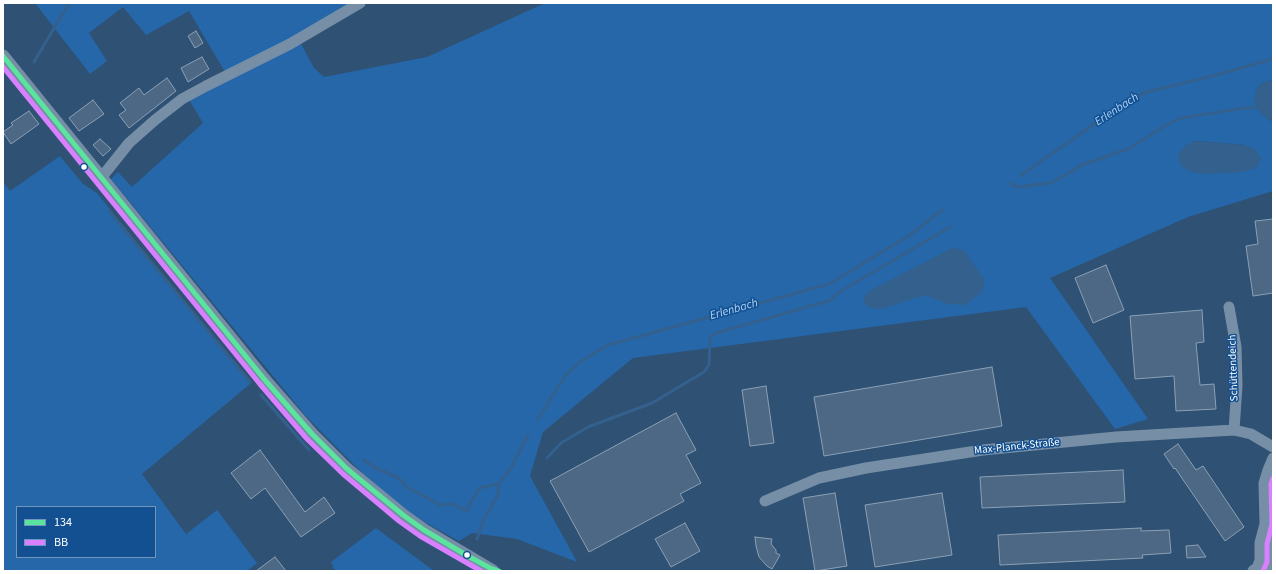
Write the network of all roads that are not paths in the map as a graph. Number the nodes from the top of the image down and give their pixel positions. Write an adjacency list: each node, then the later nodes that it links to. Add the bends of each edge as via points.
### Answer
1 (360, 3): 3 (street, via 284,47 182,99 129,143)
2 (3, 56): 3 (main road)
3 (101, 178): 12 (main road, via 264,379 328,451 403,515)
4 (1229, 307): 5 (street, Schüttendeich, via 1236,347)
5 (1234, 430): 6 (street, Max-Planck-Straße, via 1251,434); 8 (street, Max-Planck-Straße, via 1123,436 983,450 818,478)
6 (1273, 447)
7 (1273, 458): 9 (street, via 1264,483)
8 (765, 501)
9 (1264, 524): 10 (street); 13 (street, via 1260,542 1260,561)
10 (1273, 557)
11 (1273, 566): 13 (main road, via 1264,566)
12 (494, 570)
13 (1256, 570)

